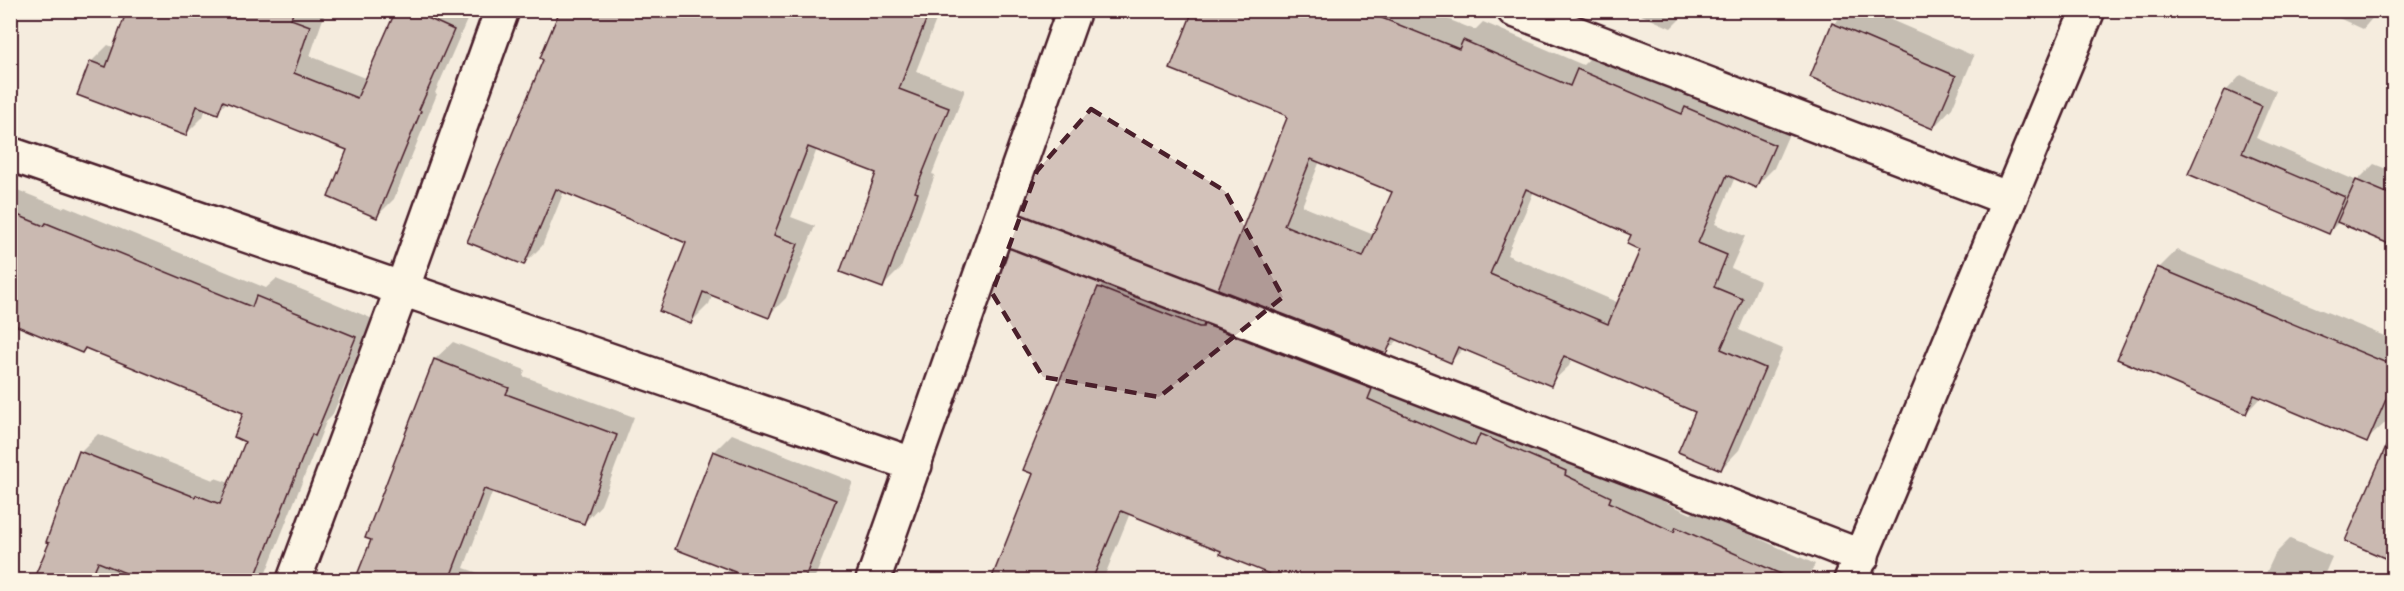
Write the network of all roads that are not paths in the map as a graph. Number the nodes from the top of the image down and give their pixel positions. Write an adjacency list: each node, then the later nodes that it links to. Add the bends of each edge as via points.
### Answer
1 (502, 10): 8 (street)
2 (1074, 10): 7 (street)
3 (1514, 10): 6 (street)
4 (2088, 10): 6 (street)
5 (10, 154): 8 (street)
6 (2008, 199): 10 (street)
7 (999, 225): 9 (street); 10 (street)
8 (402, 289): 9 (street); 11 (street)
9 (915, 465): 12 (street)
10 (1857, 569)
11 (294, 580)
12 (873, 580)

